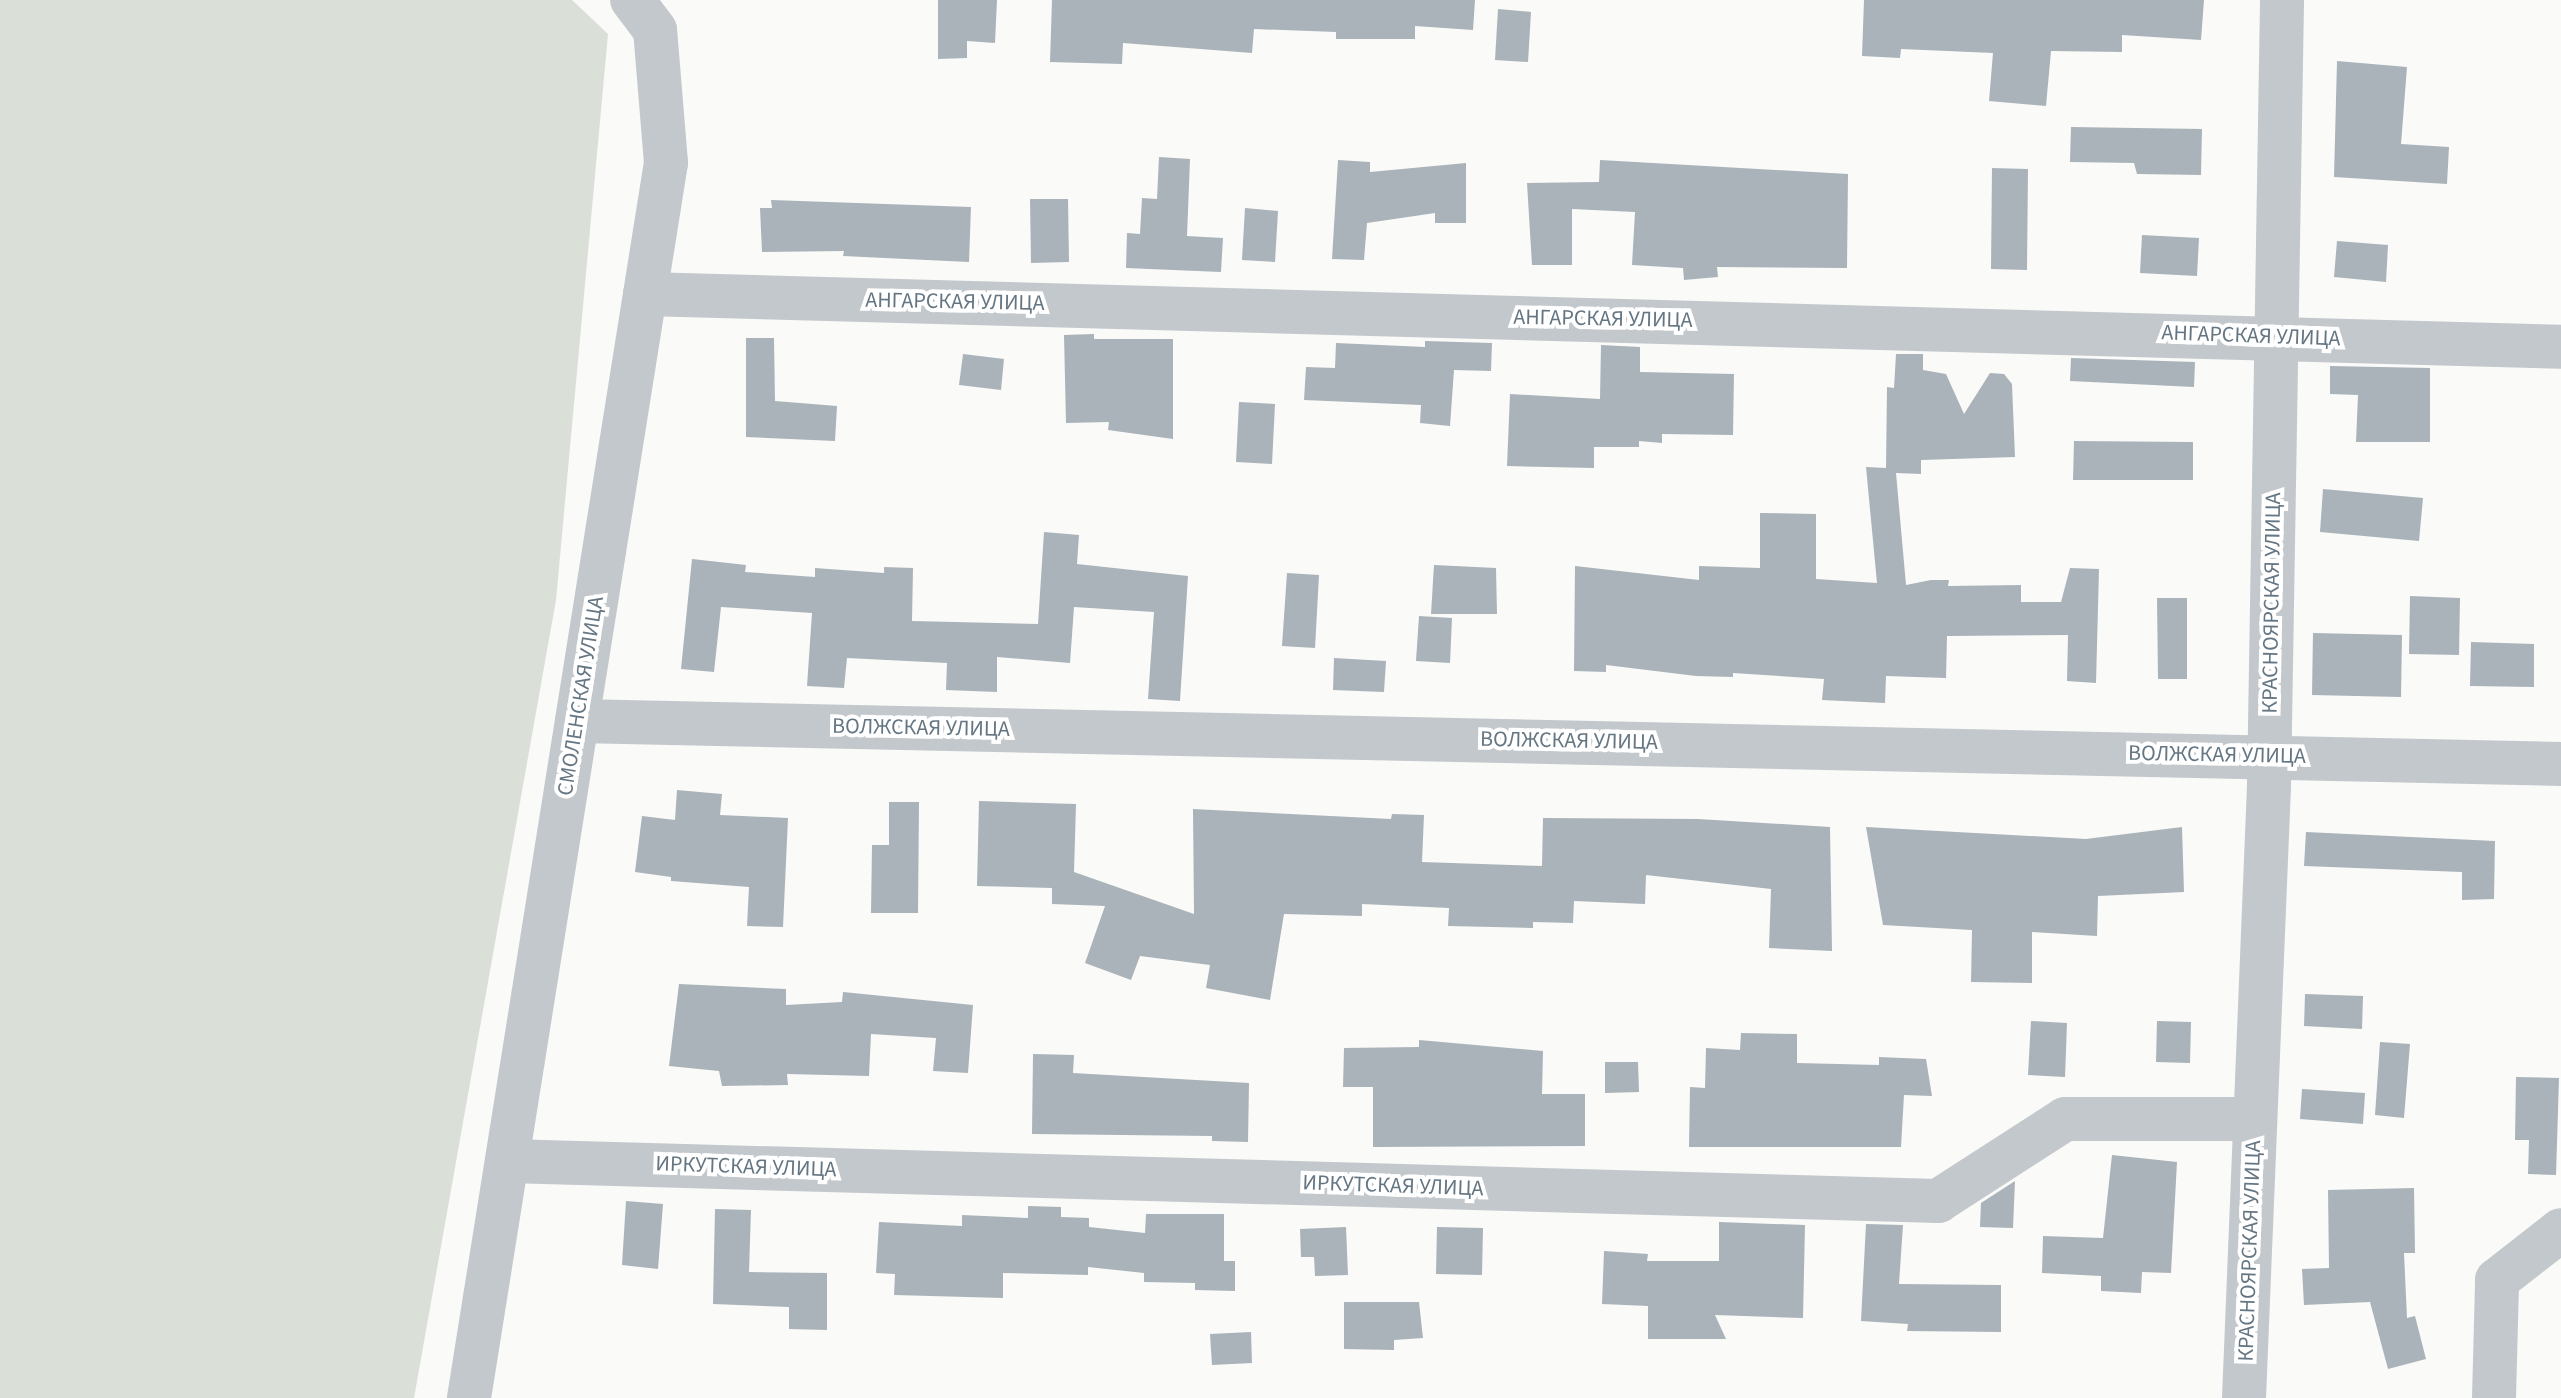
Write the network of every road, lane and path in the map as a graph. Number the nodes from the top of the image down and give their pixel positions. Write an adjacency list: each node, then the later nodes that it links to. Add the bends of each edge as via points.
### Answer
1 (632, 0): 3 (street, СМОЛЕНСКАЯ УЛИЦА, via 655,30 666,163)
2 (2282, 0): 4 (street, КРАСНОЯРСКАЯ УЛИЦА)
3 (645, 294): 4 (street, АНГАРСКАЯ УЛИЦА); 6 (street, СМОЛЕНСКАЯ УЛИЦА)
4 (2277, 336): 5 (street, АНГАРСКАЯ УЛИЦА); 7 (street, КРАСНОЯРСКАЯ УЛИЦА)
5 (2561, 347)
6 (577, 721): 7 (street, ВОЛЖСКАЯ УЛИЦА); 10 (street, СМОЛЕНСКАЯ УЛИЦА)
7 (2270, 755): 8 (street, ВОЛЖСКАЯ УЛИЦА); 9 (street, КРАСНОЯРСКАЯ УЛИЦА)
8 (2561, 764)
9 (2255, 1119): 10 (street, ИРКУТСКАЯ УЛИЦА, via 2065,1119 1938,1201); 13 (street, КРАСНОЯРСКАЯ УЛИЦА)
10 (507, 1161): 12 (street, СМОЛЕНСКАЯ УЛИЦА)
11 (2561, 1230): 14 (street, via 2497,1280)
12 (469, 1398)
13 (2244, 1398)
14 (2494, 1398)

